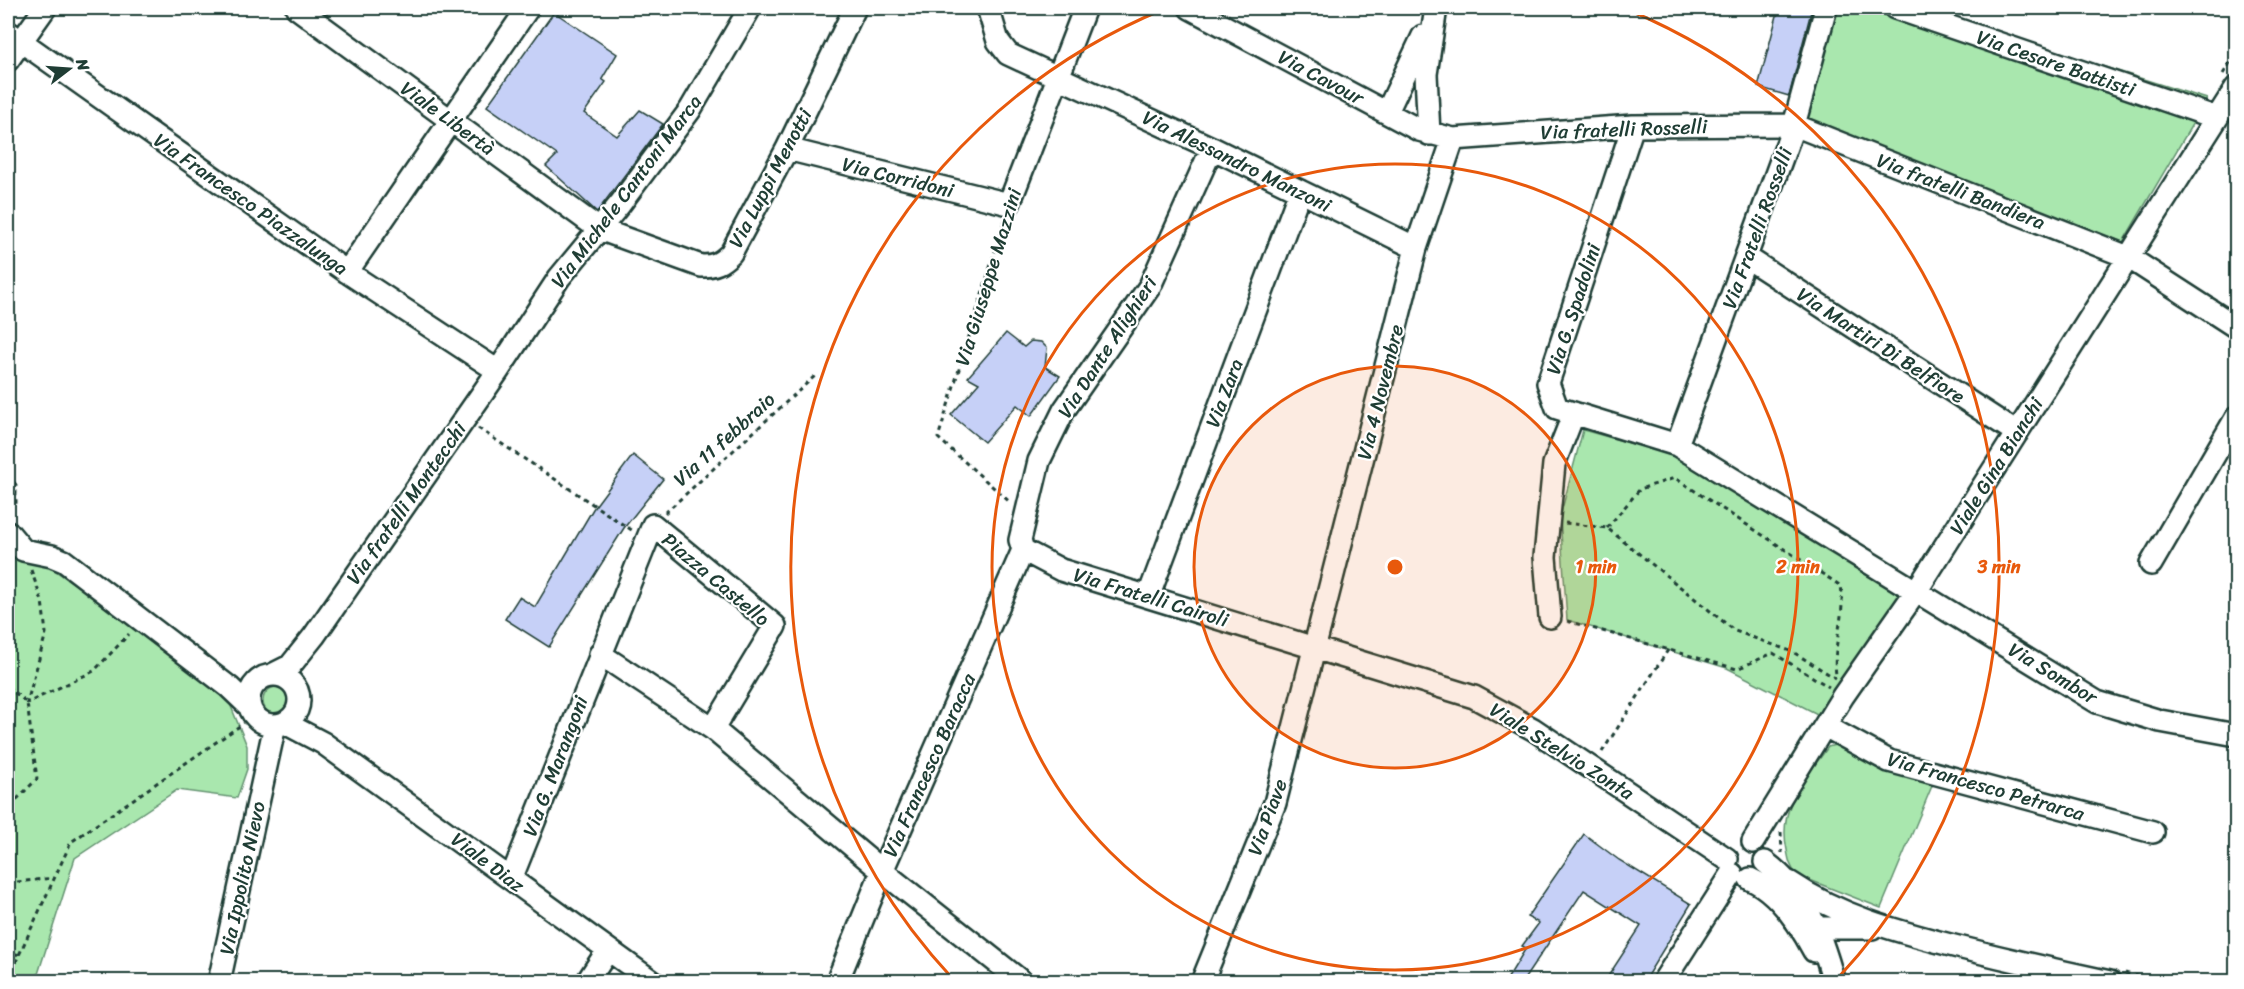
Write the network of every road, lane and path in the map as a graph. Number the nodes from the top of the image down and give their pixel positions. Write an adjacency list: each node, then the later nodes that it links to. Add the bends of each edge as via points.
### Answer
1 (45, 8): 12 (street)
2 (297, 8): 19 (street, Viale Libertà)
3 (528, 8): 19 (street)
4 (750, 8): 28 (street, Via Michele Cantoni Marca, via 690,110)
5 (855, 8): 25 (street, Via Luppi Menotti)
6 (988, 8): 15 (street, Via Alessandro Manzoni, via 998,41 1008,54)
7 (1085, 8): 15 (street, Via Giuseppe Mazzini)
8 (1190, 8): 17 (street, Via Cavour)
9 (1436, 8): 17 (street); 22 (street, via 1426,74)
10 (1826, 8): 20 (street, Via Fratelli Rosselli)
11 (1895, 8): 18 (street, Via Cesare Battisti)
12 (14, 36): 14 (street); 32 (street, Via Francesco Piazzalunga)
13 (2236, 52): 16 (path)
14 (8, 60)
15 (1057, 76): 24 (street, Via Alessandro Manzoni); 27 (street, Via Giuseppe Mazzini)
16 (2227, 85): 18 (street, Viale Gina Bianchi)
17 (1388, 112): 22 (street, Via Cavour)
18 (2217, 118): 31 (street, Viale Gina Bianchi)
19 (450, 119): 28 (street, Viale Libertà); 32 (street)
20 (1794, 125): 21 (street, Via fratelli Rosselli); 30 (street, Via Fratelli Rosselli); 31 (street, Via fratelli Bandiera)
21 (1633, 126): 23 (street, Via fratelli Rosselli); 36 (street, Via G. Spadolini, via 1548,383 1557,408)
22 (1429, 134): 23 (street, Via Cavour)
23 (1454, 139): 29 (street, Via 4 Novembre)
24 (1212, 148): 26 (street, Via Alessandro Manzoni); 43 (street, Via Dante Alighieri, via 1150,286 1064,410 1039,461)
25 (787, 149): 27 (street, Via Corridoni); 28 (street, Via Luppi Menotti, via 731,254 721,263 701,266)
26 (1300, 191): 29 (street, Via Alessandro Manzoni); 52 (street, Via Zara)
27 (1009, 204): 43 (path, Via Giuseppe Mazzini, via 938,438)
28 (599, 229): 34 (street, Via Michele Cantoni Marca, via 559,278)
29 (1416, 248): 56 (street, Via 4 Novembre)
30 (1746, 257): 39 (street, Via Martiri Di Belfiore); 40 (street, Via Fratelli Rosselli)
31 (2128, 257): 33 (street, Via fratelli Bandiera); 39 (street, Viale Gina Bianchi)
32 (347, 272): 34 (street, Via Francesco Piazzalunga)
33 (2236, 327)
34 (498, 371): 38 (street, Via fratelli Montecchi)
35 (816, 375): 47 (path, Via 11 febbraio)
36 (1574, 414): 40 (street, Via G. Spadolini); 44 (street, via 1554,464)
37 (2236, 418): 50 (street)
38 (464, 419): 47 (path); 55 (street, Via fratelli Montecchi)
39 (2017, 433): 51 (street, Viale Gina Bianchi)
40 (1677, 445): 51 (street, Via Sombor)
41 (8, 475): 42 (path, via 16,484)
42 (16, 505)
43 (1026, 516): 48 (street, via 1020,540)
44 (1548, 521): 45 (path); 53 (street, via 1545,557)
45 (1607, 528): 62 (path, via 1735,631 1793,652); 62 (path, via 1640,489 1675,478 1841,586 1844,606 1834,659)
46 (8, 532): 49 (street)
47 (649, 533): 58 (street, Piazza Castello); 68 (street, Piazza Castello, via 775,626)
48 (1023, 550): 52 (street, Via Fratelli Cairoli, via 1060,570); 78 (street, Via Francesco Baracca)
49 (15, 552): 54 (street, via 64,561); 64 (path, via 42,601 46,633)
50 (2151, 564)
51 (1917, 590): 62 (street, Viale Gina Bianchi); 69 (street, Via Sombor, via 2097,702 2160,721)
52 (1149, 595): 56 (street, Via Fratelli Cairoli)
53 (1550, 617): 57 (path)
54 (140, 622): 59 (street); 64 (path, via 94,671)
55 (314, 636): 60 (street, via 290,666); 63 (street, via 299,668)
56 (1316, 647): 71 (street, Viale Stelvio Zonta, via 1474,697 1533,729); 97 (street, Via Piave, via 1275,803)
57 (1668, 650): 62 (path, via 1737,669 1773,653); 71 (path)
58 (600, 654): 68 (street); 81 (street, Via G. Marangoni)
59 (200, 664): 60 (street, via 231,680); 65 (street)
60 (268, 676): 63 (street, via 282,676); 65 (street, via 250,690)
61 (8, 687): 64 (path)
62 (1843, 688): 67 (street, Viale Gina Bianchi)
63 (298, 692): 66 (street, via 296,713); 70 (street, via 305,717)
64 (27, 703): 73 (path, via 37,779)
65 (252, 712): 66 (street, via 267,725); 72 (street); 80 (path, via 70,842)
66 (280, 724): 70 (street); 72 (street, Via Ippolito Nievo)
67 (1825, 726): 75 (street, Via Francesco Petrarca, via 1902,765); 76 (street, Viale Gina Bianchi)
68 (713, 729): 78 (street)
69 (2236, 735)
70 (323, 743): 81 (street, Viale Diaz)
71 (1591, 768): 79 (street, Viale Stelvio Zonta)
72 (265, 775): 92 (street, Via Ippolito Nievo)
73 (8, 808)
74 (1782, 828): 77 (path)
75 (2153, 832)
76 (1753, 842): 77 (street, Viale Stelvio Zonta); 79 (street, via 1736,844)
77 (1780, 869): 79 (street, via 1760,873); 85 (street, Viale Stelvio Zonta, via 1802,897); 86 (street, via 1815,900)
78 (882, 871): 95 (street, Via Francesco Baracca); 96 (street)
79 (1736, 871): 84 (street, Viale Stelvio Zonta, via 1760,884); 98 (street)
80 (54, 878): 82 (path); 89 (path)
81 (511, 879): 88 (street, Viale Diaz)
82 (8, 881): 83 (path)
83 (8, 889)
84 (1782, 905): 85 (street); 99 (street, Viale Stelvio Zonta, via 1805,934)
85 (1816, 928): 86 (street); 99 (street, Viale Stelvio Zonta)
86 (1884, 928): 90 (street, via 2032,966)
87 (8, 949): 89 (path)
88 (608, 950): 93 (street); 94 (street, Viale Diaz)
89 (18, 956): 91 (path)
90 (2113, 976): 100 (path)
91 (8, 979)
92 (219, 981)
93 (587, 981)
94 (653, 981)
95 (837, 981)
96 (1022, 981)
97 (1202, 981)
98 (1663, 981)
99 (1832, 981)
100 (2161, 981)

